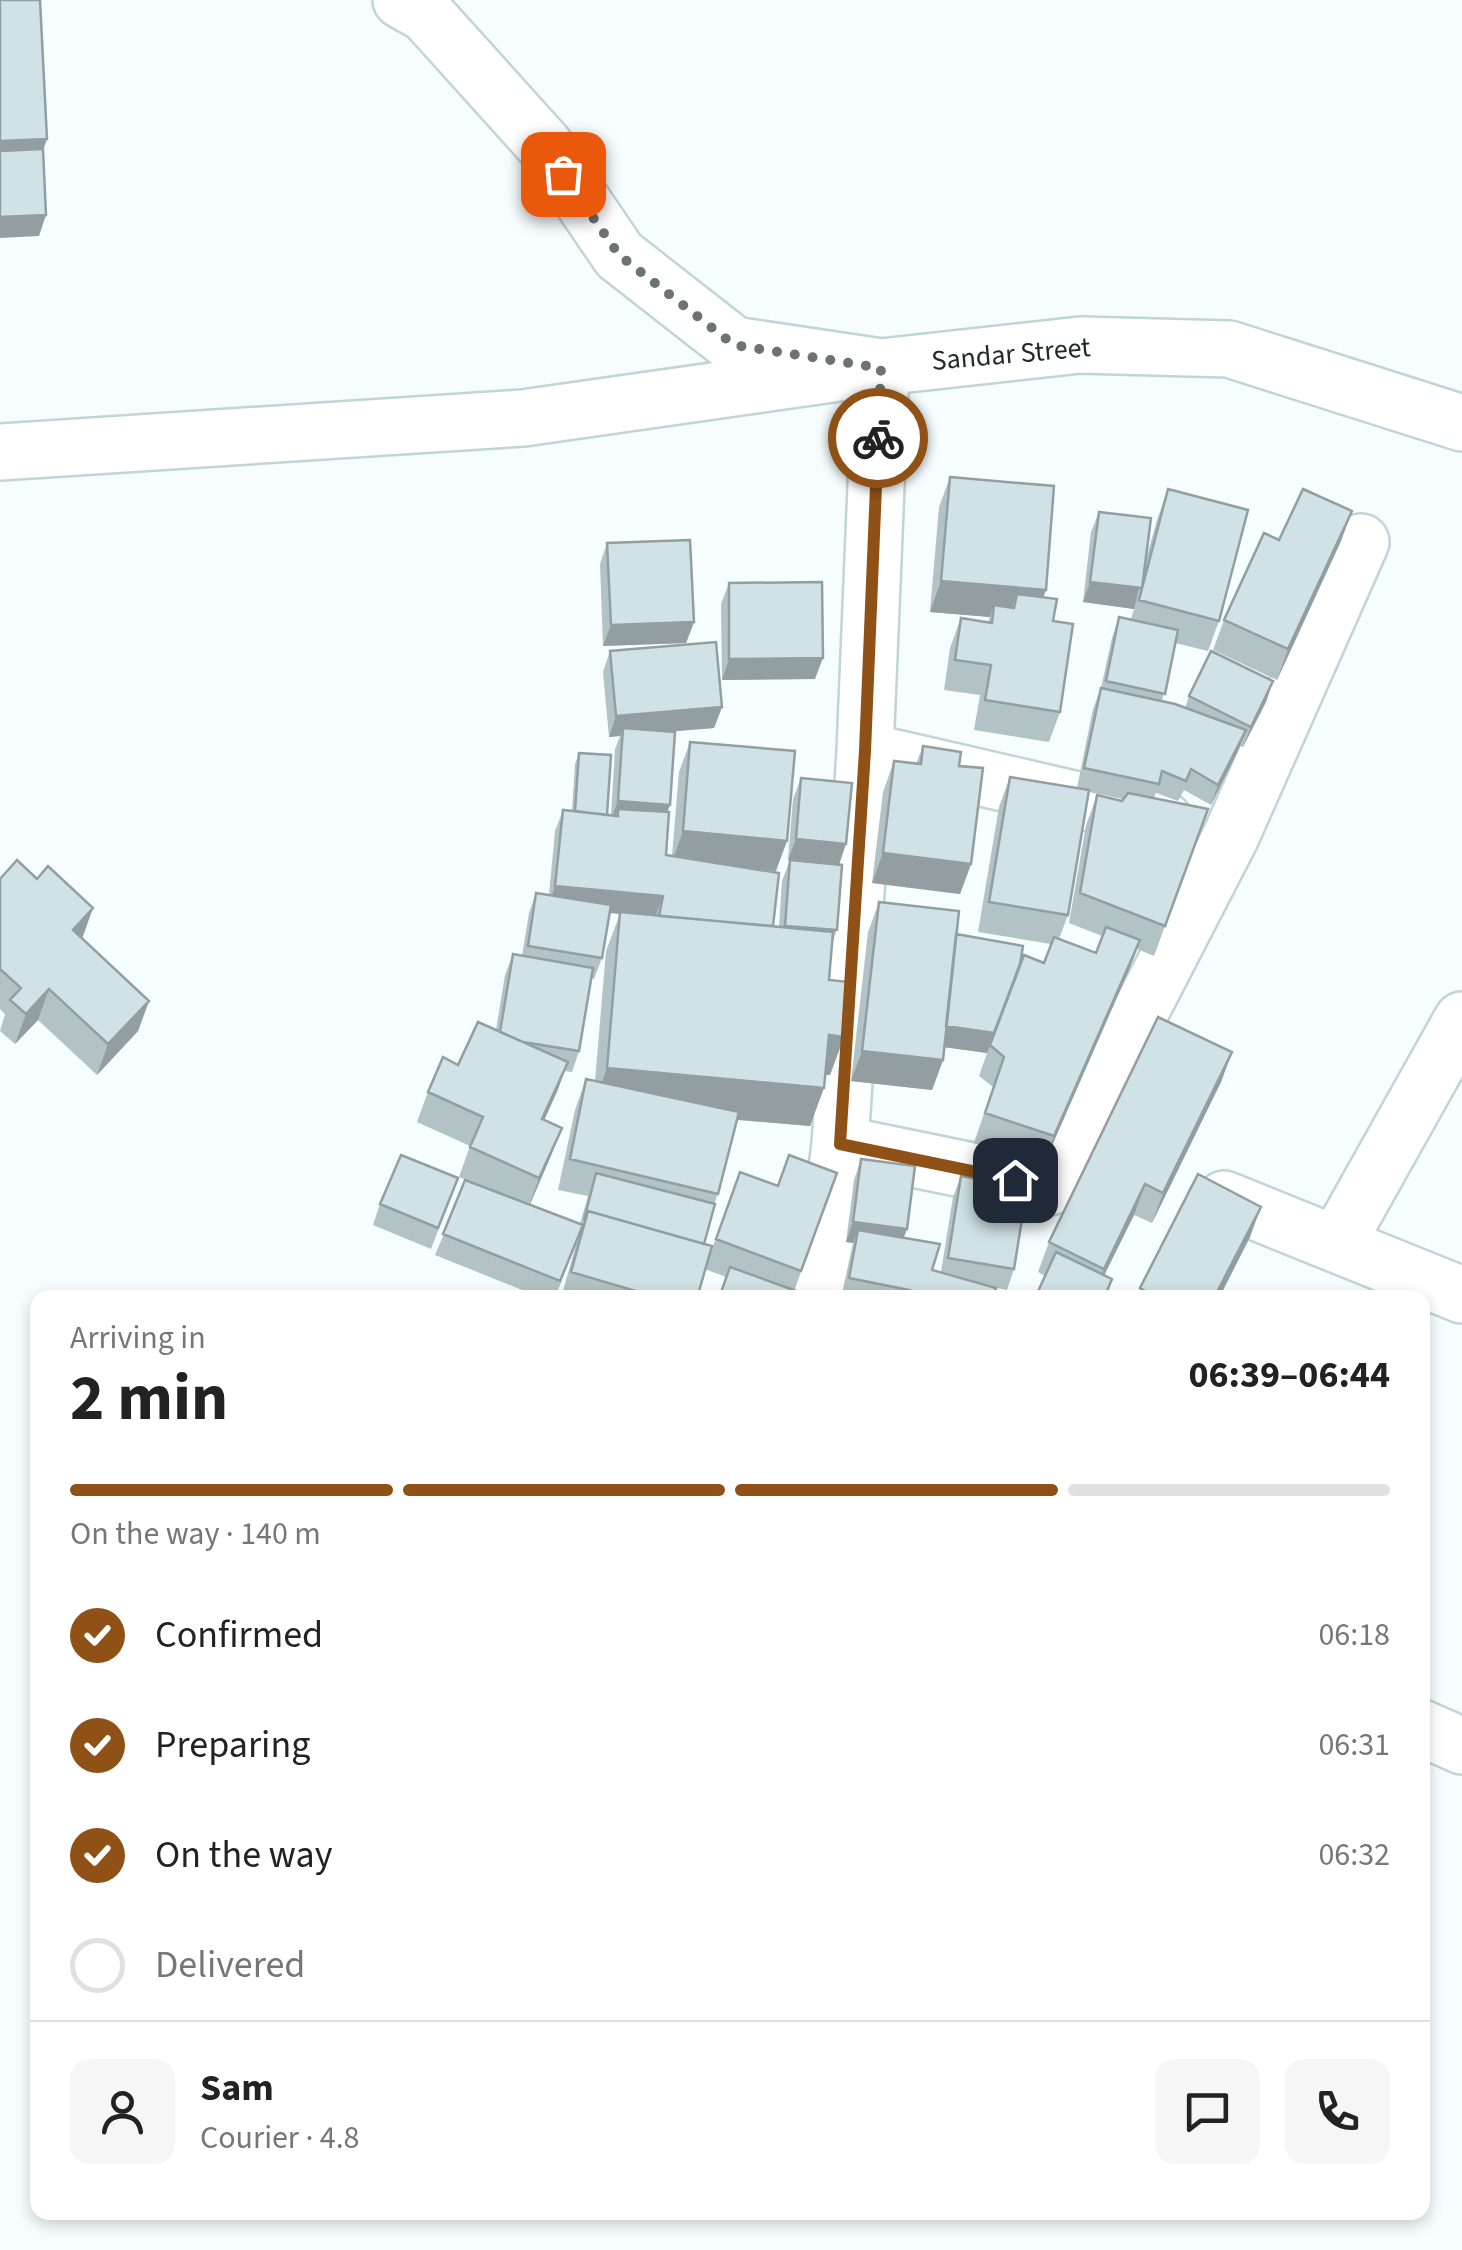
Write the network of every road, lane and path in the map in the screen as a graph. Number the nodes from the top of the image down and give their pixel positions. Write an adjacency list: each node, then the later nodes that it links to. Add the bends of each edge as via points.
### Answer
1 (401, 0): 2 (street, Sandar Street, via 426,14 544,146 619,255 734,345)
2 (881, 368): 3 (street, Sandar Street, via 1080,345 1229,349); 4 (street, via 523,418); 6 (street)
3 (1462, 423)
4 (0, 452)
5 (1361, 542): 7 (street)
6 (865, 751): 7 (street); 9 (street)
7 (1232, 836): 9 (street, via 1050,1187)
8 (1462, 1020): 11 (street)
9 (840, 1144): 12 (street)
10 (1224, 1199): 11 (street)
11 (1337, 1242): 13 (street)
12 (823, 1290)
13 (1462, 1295)
14 (1430, 1732): 15 (street)
15 (1462, 1746)

